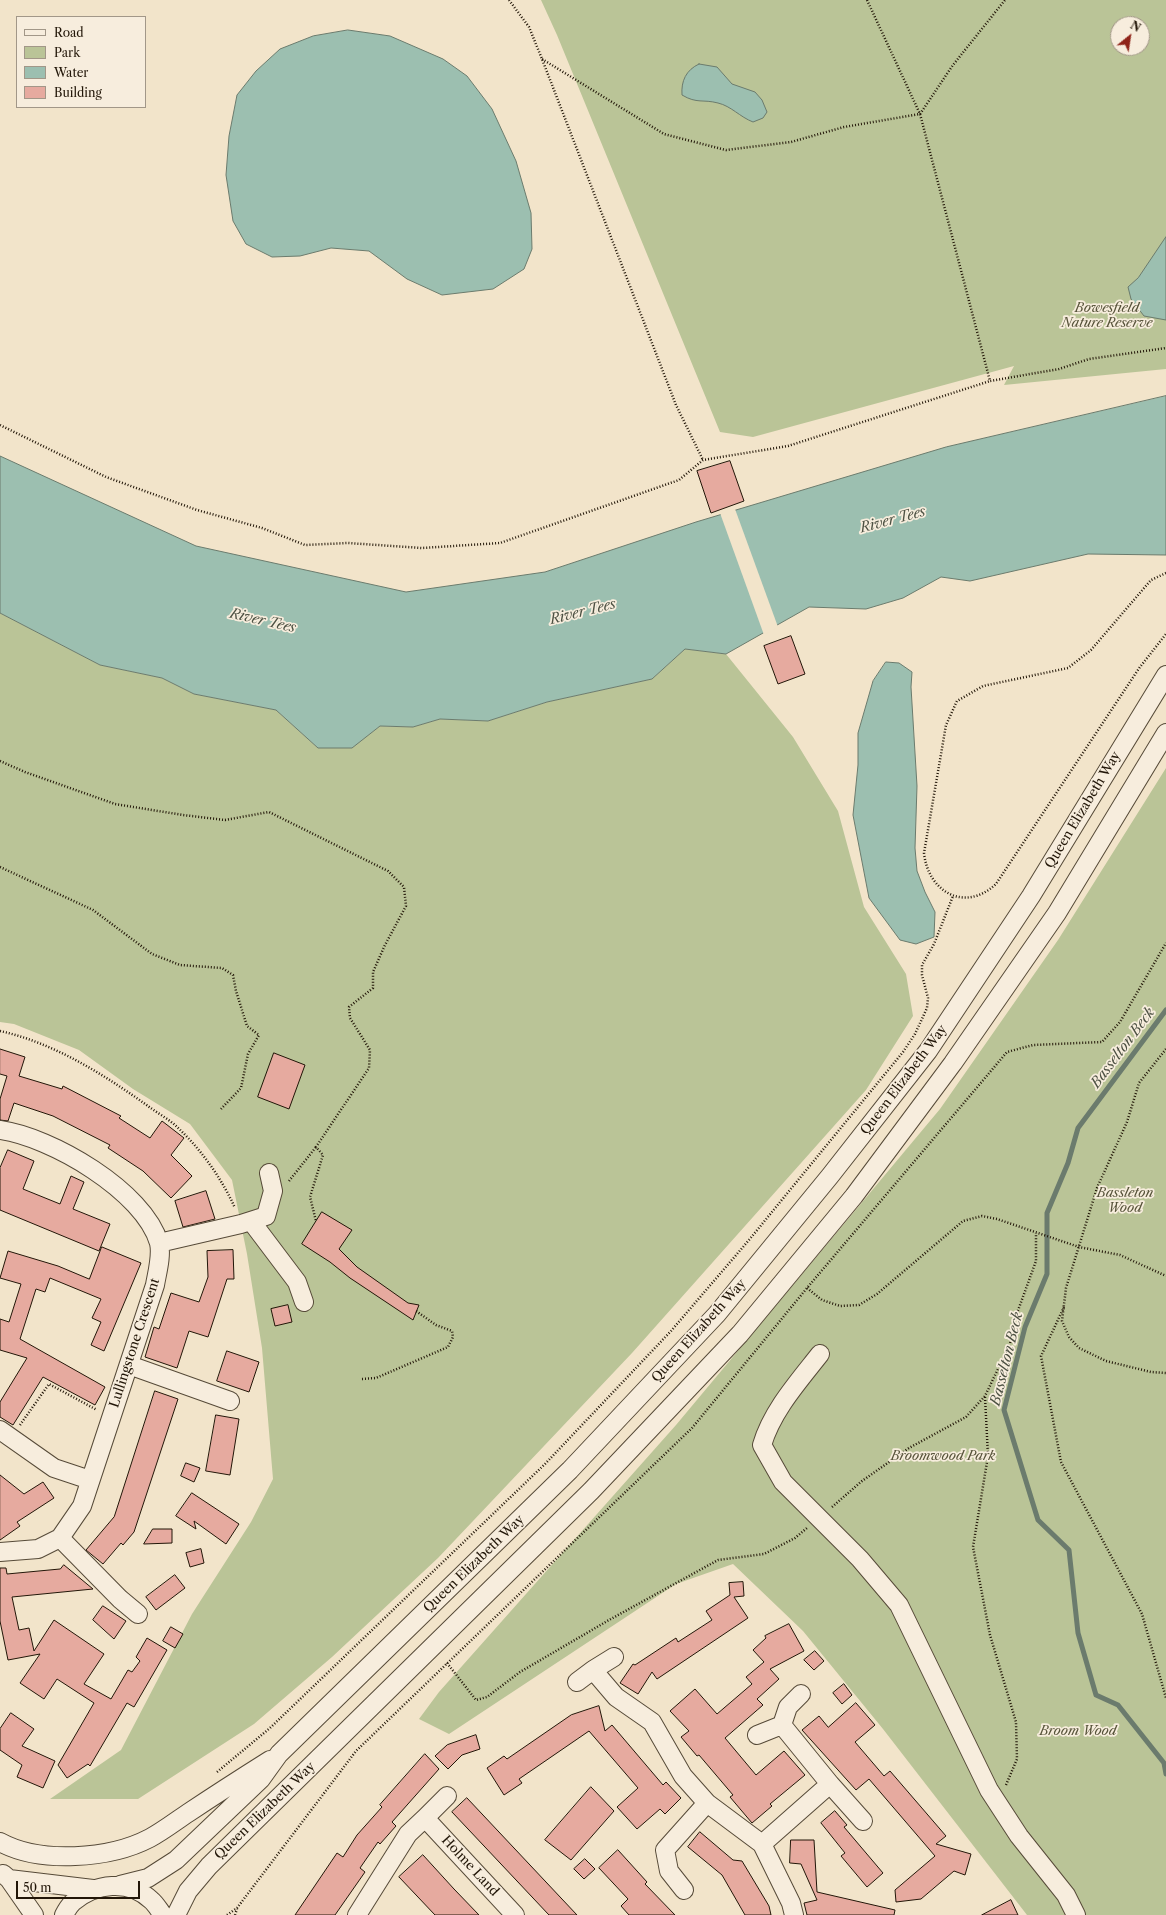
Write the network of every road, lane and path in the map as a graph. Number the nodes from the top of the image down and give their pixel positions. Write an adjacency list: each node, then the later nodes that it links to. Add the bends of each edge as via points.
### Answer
1 (509, 0): 4 (path, via 529,27)
2 (867, 0): 5 (path)
3 (1005, 0): 5 (path, via 953,65)
4 (542, 59): 5 (path, via 664,134 726,150 791,142 844,127); 9 (path, via 676,405)
5 (920, 114): 7 (path)
6 (1166, 348): 7 (path, via 1089,359 1059,369)
7 (990, 382): 9 (path, via 788,446)
8 (0, 425): 9 (path, via 106,477 197,510 262,528 305,545 348,543 422,548 500,543 679,480)
9 (703, 460)
10 (1166, 573): 16 (path, via 1151,580 1091,650 1068,668 983,686 957,701 946,725 924,853 925,865 934,882)
11 (1166, 634): 16 (path, via 1140,667 996,884 980,895 966,898)
12 (1166, 675): 56 (street, Queen Elizabeth Way, via 1031,896 928,1050 830,1176 717,1314 570,1470)
13 (1166, 733): 74 (street, Queen Elizabeth Way, via 1057,912 953,1063 854,1196 740,1334 591,1491 209,1866 188,1891)
14 (0, 761): 22 (path, via 115,804 225,820 269,812 388,871 404,887 406,906 373,972 373,988 349,1007 350,1018 370,1050 369,1068)
15 (0, 867): 20 (path, via 93,910 152,954 180,965 222,968 234,974 236,992 247,1026 259,1035 248,1054 241,1088)
16 (953, 896): 57 (path, via 934,944 922,965 928,998 927,1008 915,1034 749,1240 671,1331 545,1464 270,1728)
17 (1166, 943): 31 (path, via 1120,1022 1102,1042 1033,1045 1007,1052)
18 (0, 1031): 26 (path, via 17,1035 83,1063 177,1127 208,1162)
19 (1166, 1049): 29 (path, via 1139,1084 1127,1122 1097,1188)
20 (221, 1109)
21 (0, 1130): 28 (street, Lullingstone Crescent, via 28,1137 67,1154 98,1174 141,1210)
22 (316, 1147): 24 (path, via 287,1182); 25 (path, via 323,1155 310,1197)
23 (269, 1173): 24 (street)
24 (273, 1191): 26 (street, via 266,1216)
25 (316, 1221)
26 (246, 1223): 28 (street); 32 (street, via 297,1282)
27 (1036, 1233): 29 (path); 31 (path, via 982,1216 963,1221 876,1294 859,1305 840,1306 822,1300); 39 (path, via 1036,1261 1016,1316 1010,1344)
28 (159, 1244): 36 (street, Lullingstone Crescent, via 159,1265 155,1285)
29 (1079, 1247): 30 (path, via 1120,1255); 33 (path, via 1066,1288)
30 (1166, 1276)
31 (806, 1288): 49 (path, via 692,1428)
32 (304, 1302)
33 (1064, 1307): 37 (path, via 1062,1321 1069,1337 1079,1348 1106,1362); 53 (path, via 1041,1356 1061,1462 1142,1614)
34 (416, 1311): 38 (path, via 436,1325 452,1331 453,1337 448,1347 376,1378)
35 (820, 1354): 44 (street, via 767,1429 762,1445 783,1482)
36 (129, 1365): 40 (street); 41 (street, Lullingstone Crescent)
37 (1166, 1373)
38 (362, 1379)
39 (985, 1396): 44 (path, via 966,1417 909,1448 862,1481); 61 (path, via 988,1456 973,1547 990,1635 1016,1722 1017,1759)
40 (230, 1401)
41 (112, 1417): 42 (path, via 49,1384); 43 (street, Lullingstone Crescent)
42 (5, 1434): 43 (street, via 54,1468)
43 (90, 1480): 45 (street, Lullingstone Crescent, via 82,1506)
44 (819, 1518): 49 (path, via 795,1538 764,1554 718,1560 520,1672 487,1697 476,1700); 61 (street, via 860,1559 899,1605 988,1790)
45 (60, 1538): 46 (street, Lullingstone Crescent, via 38,1549); 47 (street)
46 (0, 1552)
47 (138, 1614)
48 (614, 1657): 50 (street)
49 (447, 1663): 70 (path, via 356,1751)
50 (592, 1670): 51 (street); 60 (street, via 616,1697 652,1722 683,1776)
51 (577, 1682)
52 (801, 1694): 54 (street, via 788,1707)
53 (1166, 1698)
54 (782, 1725): 55 (street); 58 (street)
55 (758, 1735)
56 (279, 1754): 64 (street, via 149,1838 120,1848 92,1855 66,1857 39,1854); 67 (street, Queen Elizabeth Way, via 262,1779 176,1860 148,1878)
57 (215, 1773)
58 (830, 1784): 63 (street); 65 (street)
59 (447, 1796): 62 (street)
60 (707, 1803): 65 (street); 69 (street, via 665,1850 669,1871)
61 (998, 1804): 80 (street, via 1019,1836 1066,1895)
62 (425, 1818): 77 (street, via 408,1834); 78 (street, Holme Land)
63 (862, 1821)
64 (0, 1842)
65 (762, 1844): 79 (street, via 791,1903)
66 (4, 1875): 68 (street); 71 (street)
67 (120, 1885): 68 (street, Queen Elizabeth Way); 73 (street, via 151,1900)
68 (93, 1890): 72 (street, via 72,1903)
69 (684, 1890)
70 (237, 1908): 75 (path); 76 (path)
71 (34, 1915)
72 (64, 1915)
73 (163, 1915)
74 (176, 1915)
75 (227, 1915)
76 (234, 1915)
77 (357, 1915)
78 (515, 1915)
79 (794, 1915)
80 (1076, 1915)

